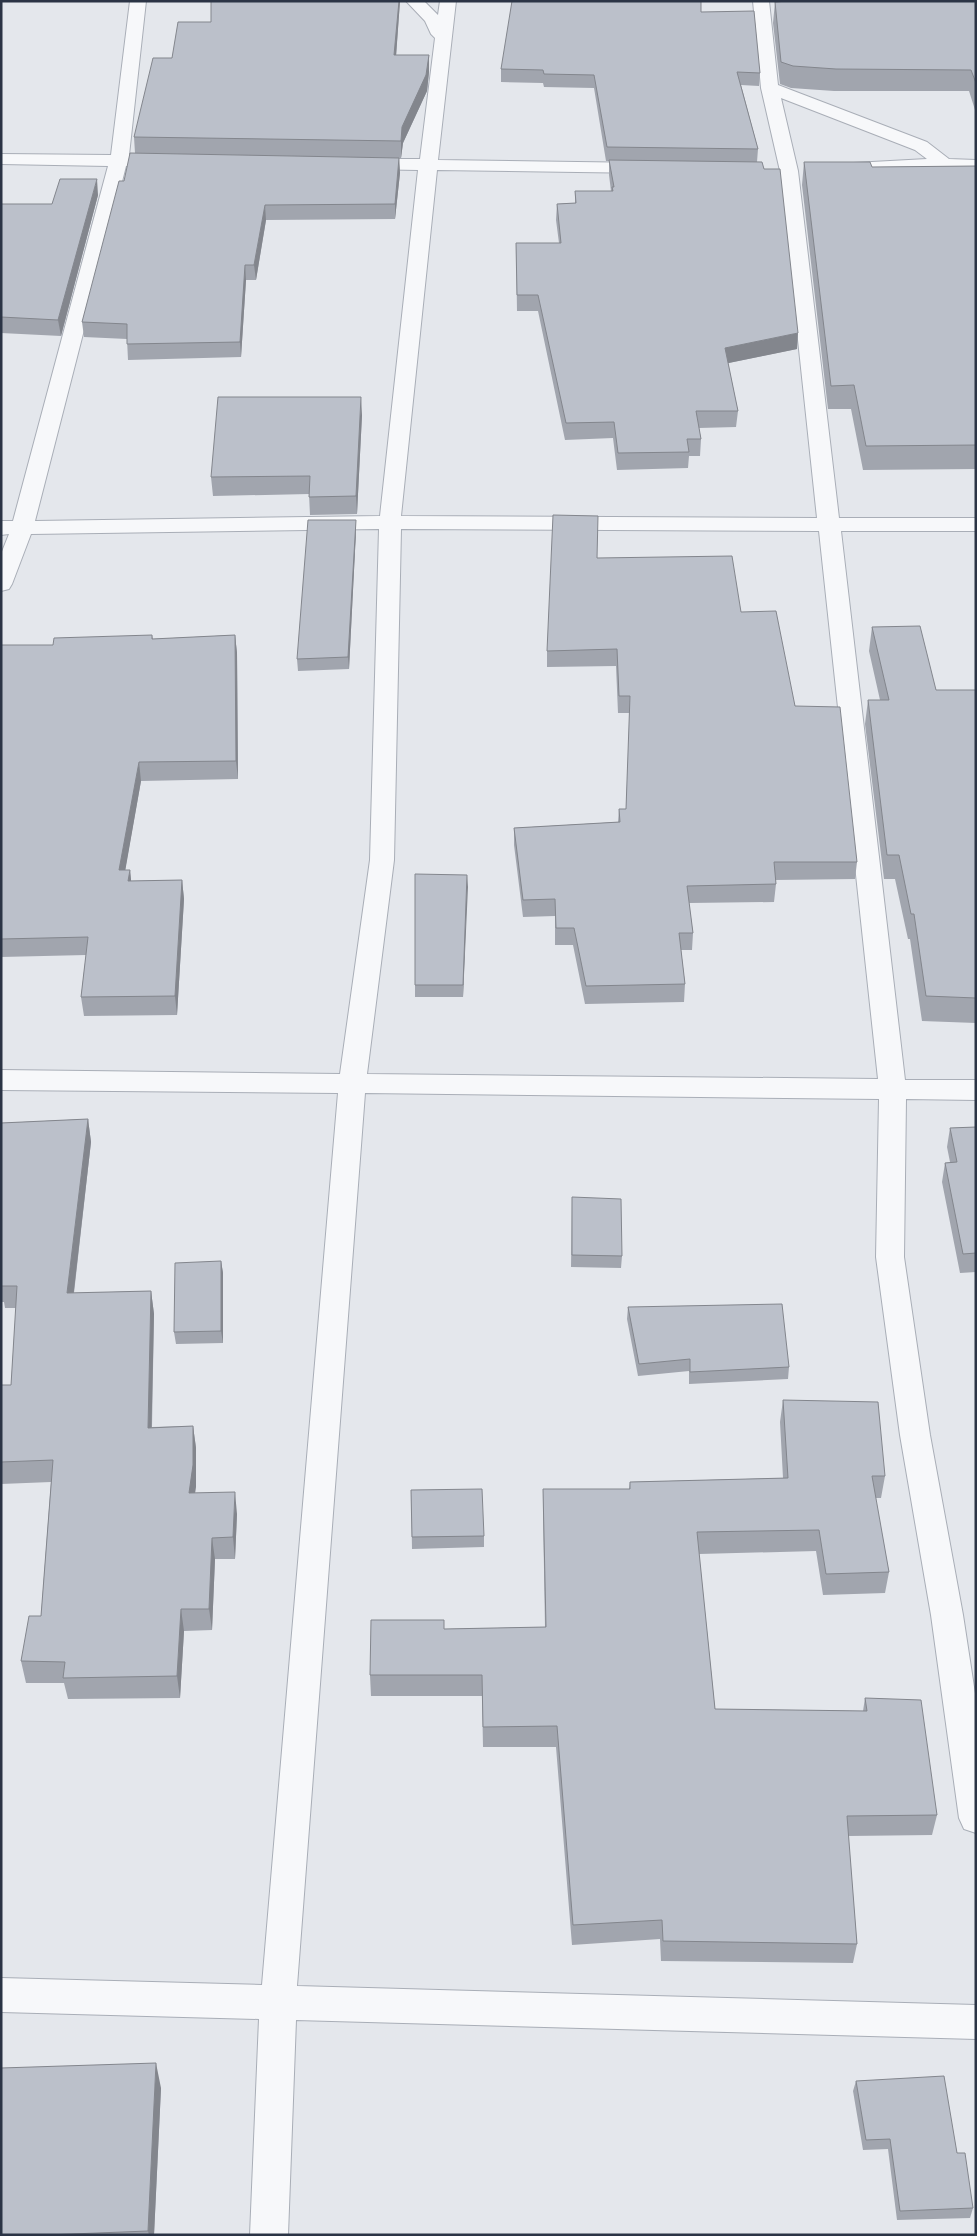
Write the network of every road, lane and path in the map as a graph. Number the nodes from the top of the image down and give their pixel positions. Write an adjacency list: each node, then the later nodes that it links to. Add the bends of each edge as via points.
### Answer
1 (138, 1): 8 (street)
2 (414, 1): 5 (street, via 432,19 439,34)
3 (448, 1): 5 (street)
4 (761, 1): 6 (street)
5 (444, 35): 12 (street)
6 (770, 88): 11 (street, via 921,146); 15 (street)
7 (1, 158): 8 (street)
8 (119, 160): 9 (street); 19 (street)
9 (179, 161)
10 (348, 164): 12 (street)
11 (944, 164): 13 (street); 15 (street)
12 (428, 165): 14 (street); 16 (street)
13 (976, 165)
14 (662, 169)
15 (797, 170): 17 (street)
16 (390, 522): 17 (street); 19 (street); 22 (street, via 382,860)
17 (829, 524): 18 (street); 23 (street)
18 (976, 525)
19 (12, 528): 20 (street)
20 (1, 584)
21 (1, 1080): 22 (street)
22 (352, 1084): 23 (street); 27 (street)
23 (893, 1090): 24 (street); 25 (street, via 890,1258)
24 (976, 1090)
25 (976, 1818)
26 (1, 1995): 27 (street)
27 (278, 2004): 28 (street); 29 (street)
28 (976, 2022)
29 (269, 2235)

